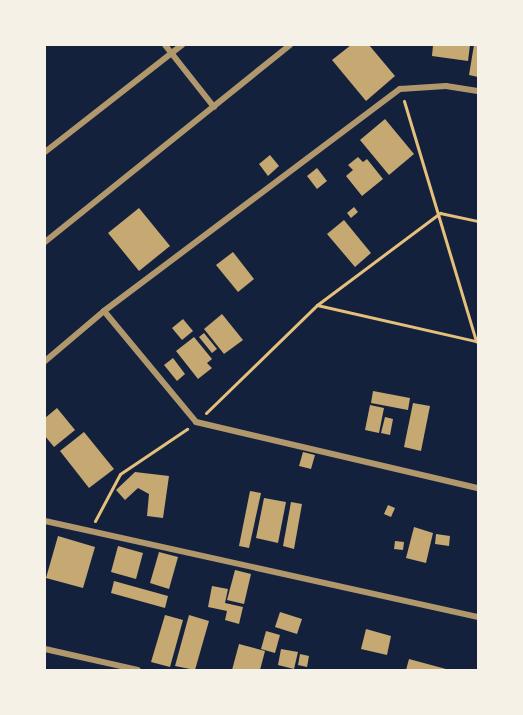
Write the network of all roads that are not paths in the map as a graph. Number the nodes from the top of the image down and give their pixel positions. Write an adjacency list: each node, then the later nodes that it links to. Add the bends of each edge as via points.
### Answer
1 (165, 45): 4 (street)
2 (182, 45): 4 (street)
3 (290, 45): 6 (street)
4 (171, 53): 6 (street); 7 (street)
5 (478, 91): 9 (street, via 446,86 400,89)
6 (214, 106): 8 (street)
7 (45, 152)
8 (45, 242)
9 (104, 311): 10 (street); 11 (street, via 196,422)
10 (45, 361)
11 (478, 488)
12 (45, 520): 13 (street)
13 (478, 617)
14 (45, 650): 15 (street)
15 (138, 670)

